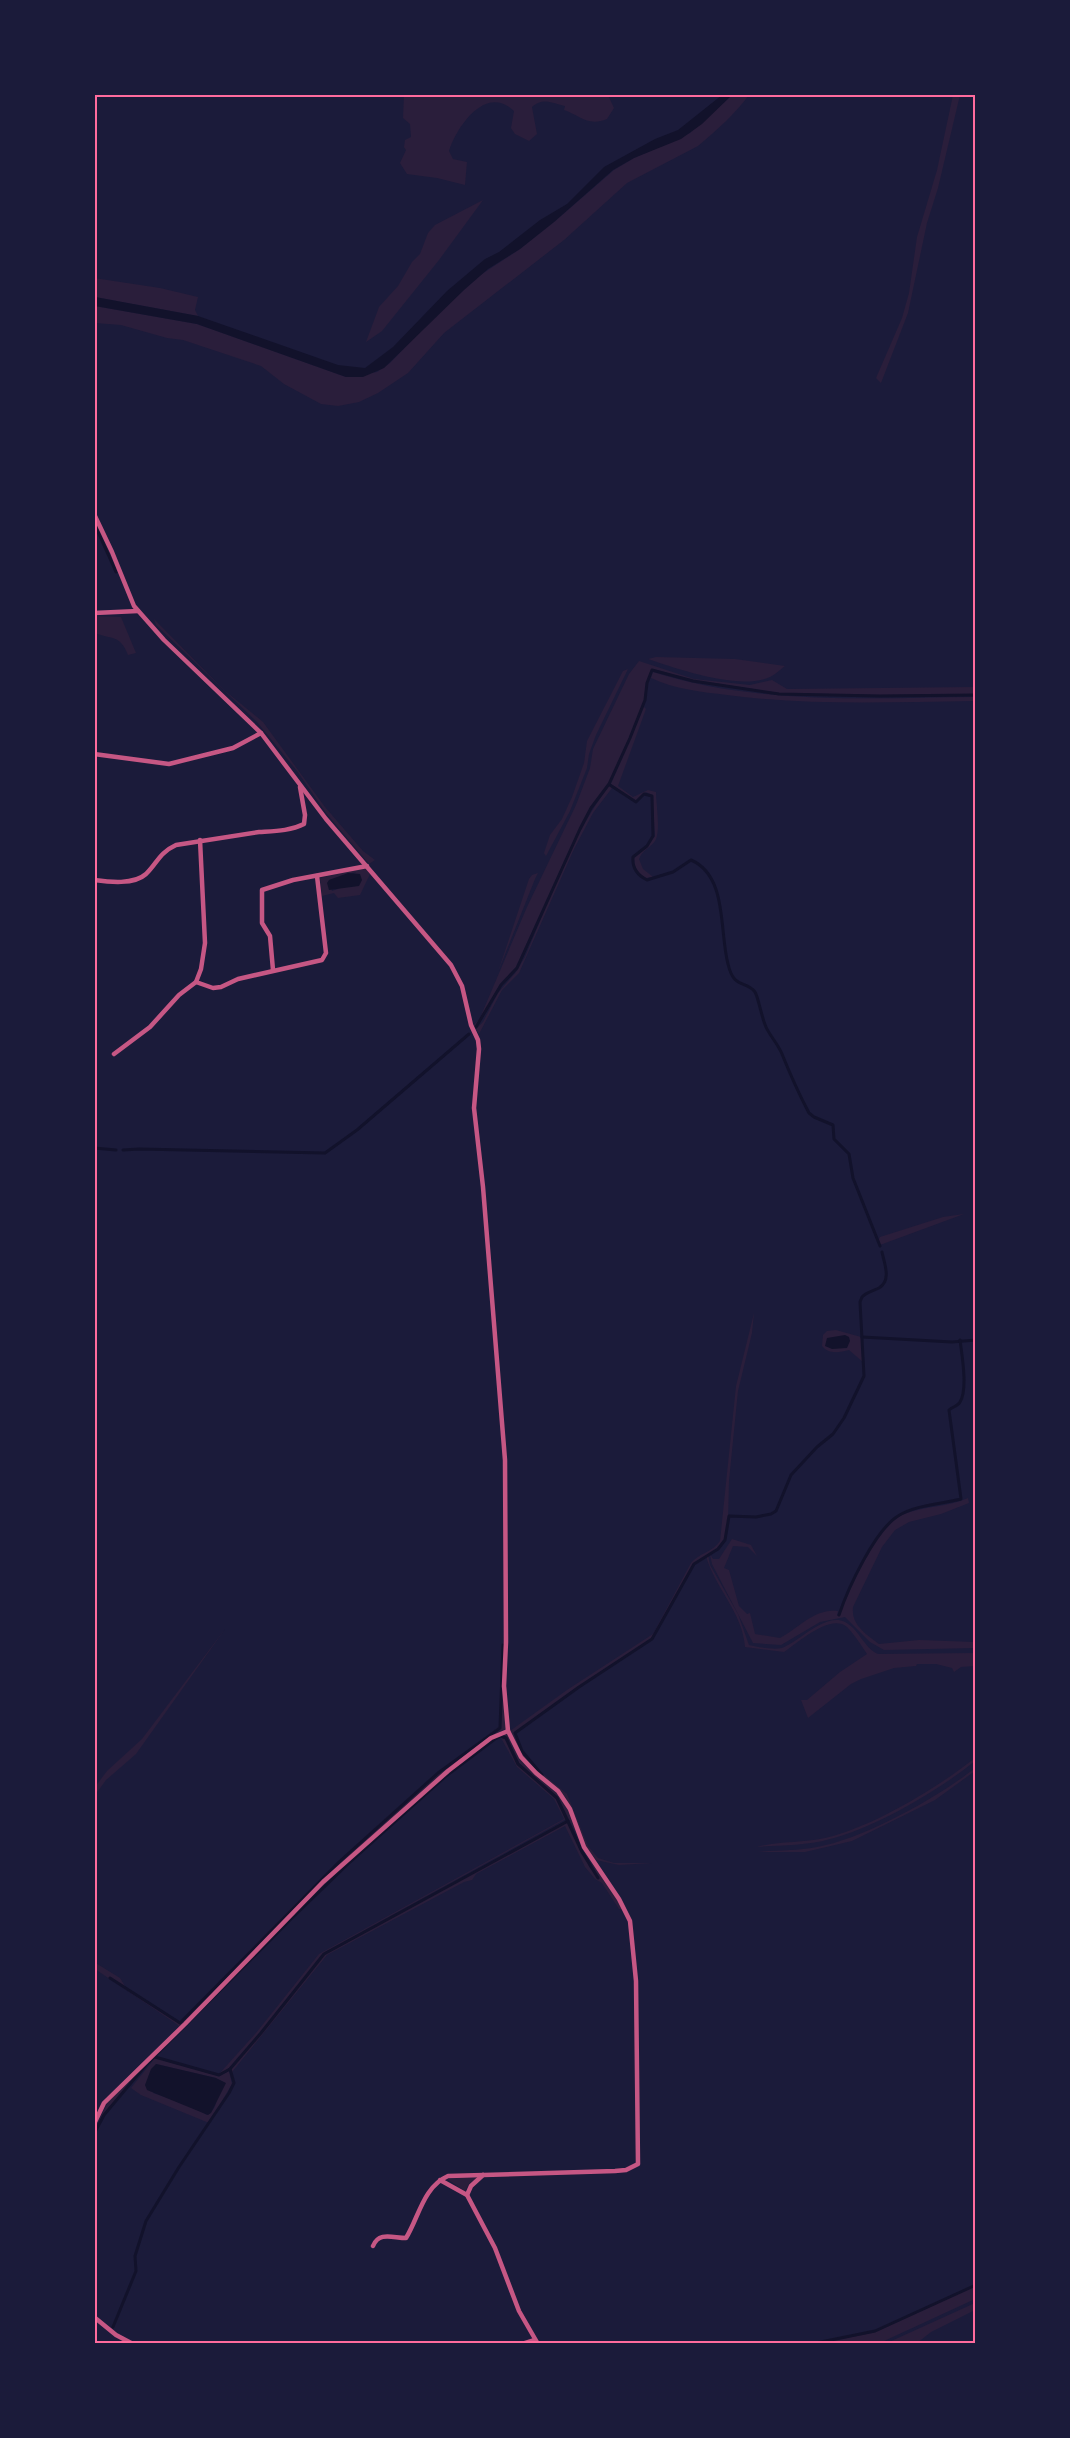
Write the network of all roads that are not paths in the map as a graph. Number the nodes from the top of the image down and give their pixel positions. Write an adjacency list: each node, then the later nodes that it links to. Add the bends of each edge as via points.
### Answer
1 (94, 514): 2 (street)
2 (138, 611): 3 (street); 4 (street)
3 (94, 613)
4 (261, 733): 5 (street, via 233,748 169,764); 6 (street)
5 (94, 754)
6 (299, 783): 7 (street, via 306,815 304,824 272,833); 8 (street)
7 (200, 840): 10 (street, via 164,852 140,877 121,882); 12 (street, via 205,944)
8 (367, 866): 9 (street); 14 (street, via 458,976 478,1040 474,1108 506,1460 504,1686)
9 (317, 876): 11 (street, via 326,957); 11 (street, via 262,890 262,923 270,936)
10 (94, 880)
11 (273, 970): 12 (street, via 221,987)
12 (196, 982): 13 (street, via 178,995 141,1035)
13 (114, 1054)
14 (508, 1731): 15 (street, via 491,1738 448,1771 323,1882 104,2103); 16 (street, via 521,1757 558,1791 570,1809 585,1847 630,1921 636,1971 639,2157 638,2164 627,2170)
15 (94, 2124)
16 (483, 2175): 17 (street); 18 (street)
17 (440, 2180): 18 (street); 19 (street, via 428,2192 406,2238 382,2236 375,2239)
18 (467, 2195): 21 (street)
19 (373, 2246)
20 (94, 2317): 22 (street, via 116,2336)
21 (537, 2342): 23 (street)
22 (133, 2343)
23 (522, 2343)

